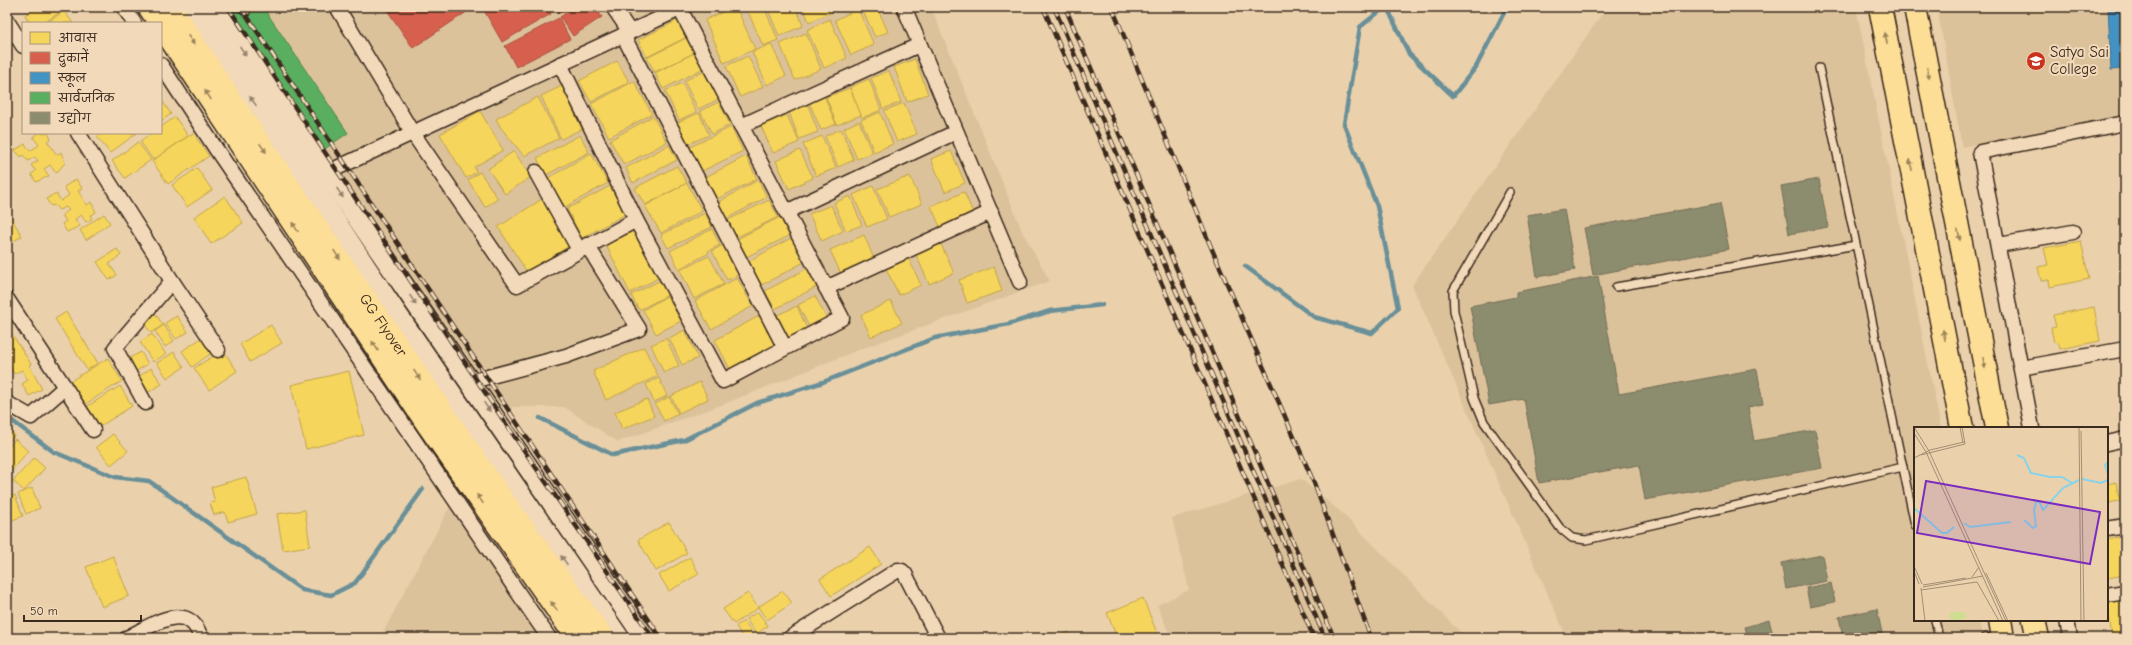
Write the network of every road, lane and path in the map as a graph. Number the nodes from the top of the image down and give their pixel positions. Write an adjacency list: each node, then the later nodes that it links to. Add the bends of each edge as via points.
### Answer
1 (124, 7): 13 (street)
2 (149, 7): 14 (main road, GG Flyover)
3 (170, 7): 69 (main road, GG Flyover, one-way to 69, via 235,107 495,488)
4 (190, 7): 70 (main road, one-way to 4, via 394,311)
5 (213, 7): 28 (main road, one-way to 28)
6 (337, 7): 24 (street)
7 (613, 7): 16 (street)
8 (904, 7): 18 (street)
9 (1880, 7): 50 (main road, one-way to 9)
10 (1915, 7): 51 (main road, one-way to 51)
11 (682, 8): 16 (street); 23 (street)
12 (7, 21): 17 (street)
13 (133, 22)
14 (159, 22)
15 (162, 27): 68 (main road, GG Flyover, one-way to 15, via 428,425)
16 (626, 34): 19 (street); 42 (street)
17 (22, 44)
18 (919, 46): 23 (street); 25 (street)
19 (560, 64): 24 (street); 32 (street)
20 (162, 67): 67 (street)
21 (1819, 68): 34 (lane)
22 (2125, 123): 35 (street, via 1980,152)
23 (741, 126): 30 (street)
24 (412, 132): 28 (street); 36 (street, via 517,285)
25 (956, 132): 30 (street); 31 (street)
26 (79, 134): 37 (street)
27 (536, 172): 36 (street)
28 (326, 173): 46 (main road, one-way to 46)
29 (1510, 192): 56 (lane, via 1453,291 1454,311 1474,398 1484,422 1560,528 1572,538 1586,540)
30 (786, 212): 40 (street)
31 (991, 212): 38 (street); 40 (street)
32 (636, 220): 36 (street); 42 (street, via 723,381)
33 (2073, 232): 35 (street)
34 (1856, 245): 39 (lane); 56 (lane)
35 (1998, 245): 45 (street)
36 (583, 247): 46 (street, via 639,329 566,356)
37 (172, 281): 44 (street); 49 (street, via 115,348)
38 (1020, 282)
39 (1616, 287)
40 (826, 288): 42 (street, via 842,318)
41 (7, 298): 47 (street)
42 (786, 348)
43 (2125, 349): 45 (street)
44 (218, 350)
45 (2021, 368): 52 (street)
46 (470, 382): 71 (main road, one-way to 71)
47 (64, 388): 48 (street, via 31,417); 53 (street)
48 (7, 403)
49 (145, 403)
50 (1962, 427)
51 (1997, 427)
52 (2032, 427)
53 (93, 430)
54 (2125, 439): 55 (street)
55 (2108, 443)
56 (1903, 468): 57 (lane)
57 (1914, 519)
58 (2125, 526): 59 (street)
59 (2108, 529)
60 (2125, 592): 61 (street)
61 (2108, 595)
62 (1935, 621): 74 (lane)
63 (2034, 621): 75 (main road)
64 (2067, 621): 76 (street)
65 (127, 638): 66 (street, via 167,618 177,616 188,619 197,628)
66 (201, 638)
67 (549, 638)
68 (577, 638)
69 (603, 638)
70 (619, 638)
71 (645, 638)
72 (790, 638): 73 (street, via 898,570 905,574)
73 (938, 638)
74 (1939, 638)
75 (2038, 638)
76 (2070, 638)

